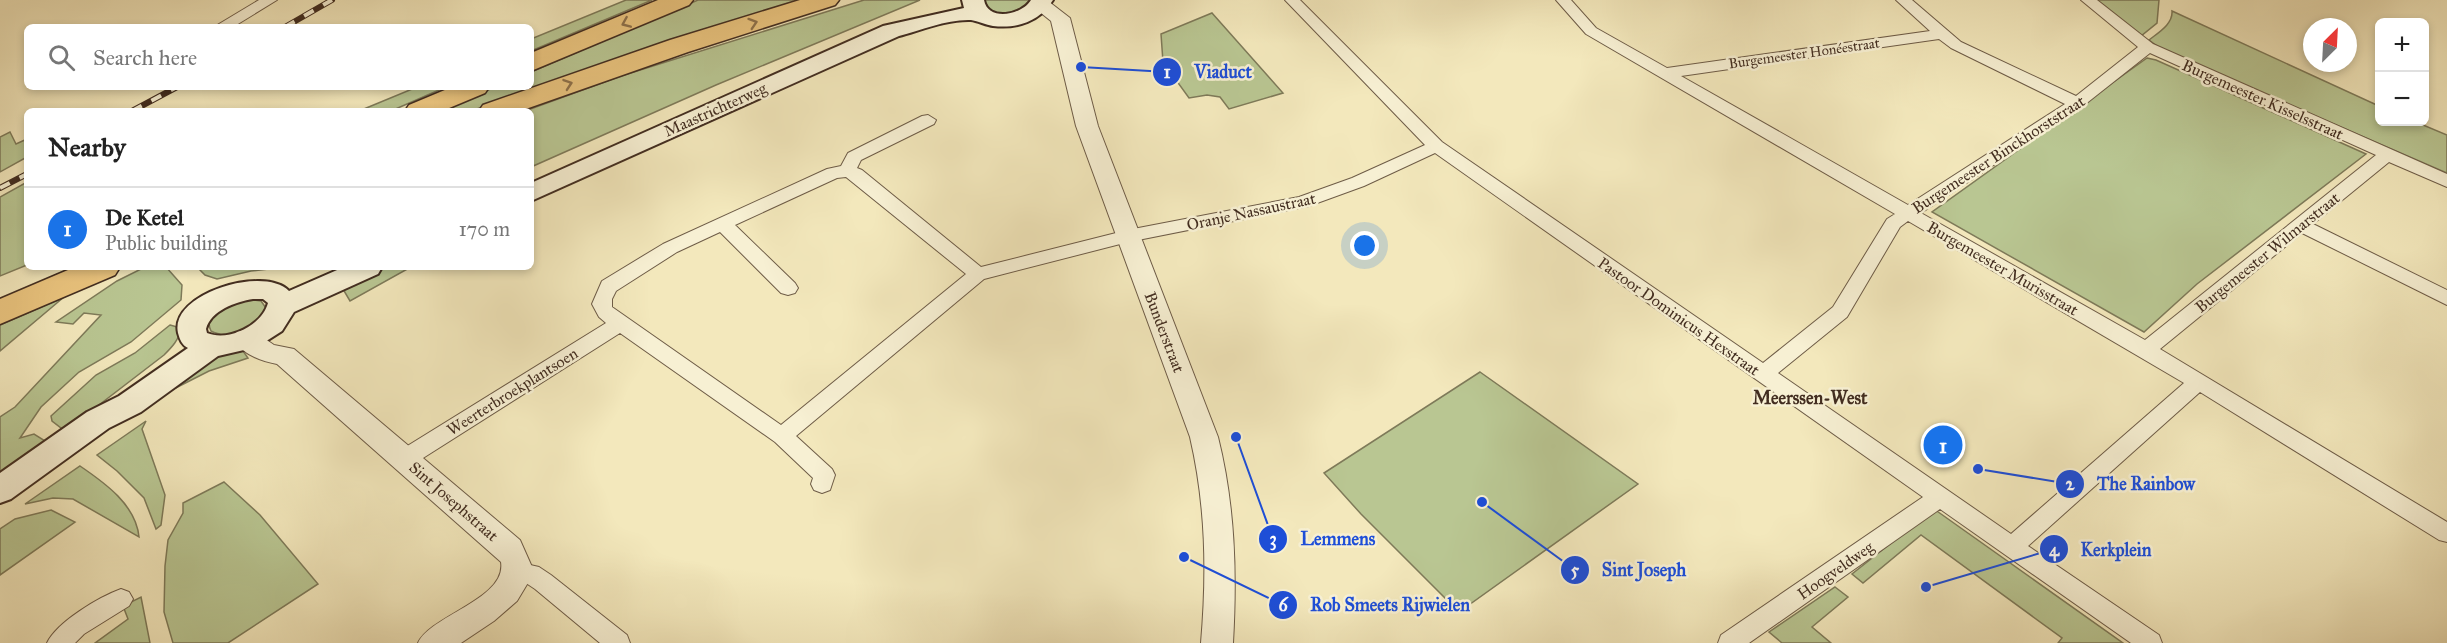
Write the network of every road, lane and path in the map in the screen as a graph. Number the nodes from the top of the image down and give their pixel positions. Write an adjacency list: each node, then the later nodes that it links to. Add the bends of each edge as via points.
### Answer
1 (270, 0): 10 (street)
2 (680, 0): 13 (highway, one-way to 13)
3 (826, 0): 18 (highway, one-way to 3)
4 (1292, 0): 20 (street, Pastoor Dominicus Hexstraat)
5 (1563, 0): 14 (street, Burgemeester Murisstraat, via 1592,31)
6 (1903, 0): 11 (street)
7 (2088, 0): 12 (street, Burgemeester Kisselsstraat)
8 (974, 5): 9 (main road, Maastrichterweg, via 998,20); 24 (main road, Maastrichterweg, via 956,15 901,28 862,43)
9 (1036, 7): 28 (street, Bunderstraat, via 1061,30 1087,126)
10 (227, 24)
11 (1941, 34): 14 (street, Burgemeester Honéestraat); 16 (street, via 1956,45)
12 (2148, 47): 16 (street, Burgemeester Binckhorststraat); 21 (street, Burgemeester Kisselsstraat)
13 (534, 62)
14 (1666, 73): 25 (street, Burgemeester Murisstraat)
15 (468, 90): 17 (highway)
16 (2077, 103): 25 (street, Burgemeester Binckhorststraat)
17 (426, 108)
18 (502, 108)
19 (928, 120): 22 (street, via 854,157)
20 (1436, 146): 28 (street, Oranje Nassaustraat, via 1312,200); 46 (street, Pastoor Dominicus Hexstraat)
21 (2387, 155): 23 (street, Burgemeester Kisselsstraat); 27 (street, Burgemeester Wilmarstraat)
22 (847, 171): 26 (street, via 833,173); 34 (street, via 856,174)
23 (2447, 181)
24 (534, 192)
25 (1908, 213): 44 (street, Burgemeester Murisstraat); 46 (street, Burgemeester Binckhorststraat, via 1893,223 1840,312)
26 (723, 224): 35 (street); 41 (street, via 670,248 609,286 602,296 603,310)
27 (2300, 225): 37 (street); 44 (street, Burgemeester Wilmarstraat)
28 (1128, 236): 34 (street); 61 (street, Bunderstraat, via 1194,407 1212,465 1220,543)
29 (45, 270): 36 (highway)
30 (97, 270): 40 (highway)
31 (119, 270): 38 (highway)
32 (336, 270): 39 (main road)
33 (361, 270): 39 (main road)
34 (978, 274): 48 (street)
35 (788, 288)
36 (0, 289)
37 (2447, 298)
38 (64, 307)
39 (276, 307): 42 (main road); 43 (main road, via 253,289 217,300 196,318 191,331); 45 (street, Sint Josephstraat)
40 (0, 312)
41 (620, 324): 48 (street); 49 (street, Weerterbroekplantsoen)
42 (246, 339): 43 (main road, via 225,345); 45 (street, Sint Josephstraat, via 267,352)
43 (203, 342): 51 (main road, via 130,404 98,420)
44 (2146, 350): 47 (street, Burgemeester Murisstraat)
45 (285, 356): 49 (street, Sint Josephstraat)
46 (1763, 374): 52 (street, Pastoor Dominicus Hexstraat)
47 (2199, 381): 53 (street, Burgemeester Murisstraat); 54 (street)
48 (782, 436): 50 (street, via 824,475)
49 (404, 459): 55 (street, Sint Josephstraat, via 509,549 516,559)
50 (822, 484)
51 (0, 490)
52 (1940, 497): 54 (street, Pastoor Dominicus Hexstraat); 57 (street, Hoogveldweg)
53 (2447, 533)
54 (2011, 548): 62 (street, Pastoor Dominicus Hexstraat)
55 (517, 572): 59 (street, via 509,589 496,602); 60 (street, via 531,574 543,582)
56 (121, 599): 58 (street, via 76,627)
57 (1743, 640)
58 (59, 643)
59 (434, 643)
60 (618, 643)
61 (1217, 643)
62 (2150, 643)

